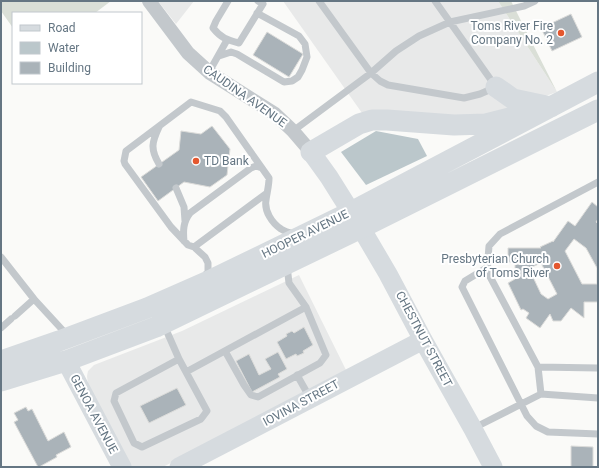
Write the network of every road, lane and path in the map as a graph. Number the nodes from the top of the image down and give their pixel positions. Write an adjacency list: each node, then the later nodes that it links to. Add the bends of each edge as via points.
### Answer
1 (149, 1): 11 (street, CAUDINA AVENUE, via 188,53)
2 (228, 1): 9 (lane, via 213,28)
3 (258, 1): 7 (lane, via 263,4)
4 (319, 1): 12 (lane)
5 (435, 1): 8 (lane)
6 (535, 1): 8 (lane, via 524,6)
7 (257, 13): 9 (lane, via 239,43); 10 (lane, via 299,36 305,44 307,57 298,77 284,82 237,54 231,52)
8 (450, 22): 12 (lane, via 419,36 396,51); 14 (lane)
9 (227, 40): 10 (lane)
10 (219, 56): 11 (lane)
11 (209, 72): 18 (street, CAUDINA AVENUE, via 275,114)
12 (371, 73): 14 (lane, via 388,85 464,98); 18 (lane)
13 (595, 86): 15 (main road, HOOPER AVENUE)
14 (496, 87): 15 (main road, via 513,99)
15 (551, 108): 19 (main road, via 486,124 454,125 372,120 359,124); 25 (main road, HOOPER AVENUE)
16 (598, 110): 25 (main road, HOOPER AVENUE)
17 (160, 125): 20 (lane, via 152,143 152,150); 21 (lane, via 191,102 220,111); 28 (lane, via 126,151 124,161)
18 (293, 131): 19 (street, CAUDINA AVENUE)
19 (311, 152): 25 (street, CAUDINA AVENUE)
20 (159, 164)
21 (262, 168): 24 (lane, via 269,178); 26 (lane, via 251,168 190,214)
22 (598, 182): 32 (lane, via 500,234 489,246)
23 (176, 188): 26 (lane, via 184,208)
24 (268, 193): 27 (lane, via 265,201 267,212 275,225 281,230); 29 (lane)
25 (356, 220): 27 (main road, HOOPER AVENUE); 31 (main road, HOOPER AVENUE); 39 (street, CHESTNUT STREET)
26 (185, 221): 28 (lane)
27 (302, 236): 33 (main road, HOOPER AVENUE)
28 (184, 241): 29 (lane)
29 (194, 247): 33 (lane, via 208,263 204,279)
30 (1, 256): 34 (lane)
31 (286, 264): 35 (lane, via 289,284); 36 (main road, HOOPER AVENUE)
32 (488, 267): 44 (lane, via 487,271); 52 (lane, via 465,281 462,287)
33 (196, 286): 38 (main road, HOOPER AVENUE)
34 (34, 299): 37 (lane); 38 (lane)
35 (306, 307): 40 (lane); 47 (lane, via 326,355 320,363)
36 (163, 323): 41 (lane); 43 (main road, HOOPER AVENUE)
37 (1, 328)
38 (69, 338): 42 (main road, HOOPER AVENUE)
39 (423, 340): 50 (street, IOVINA STREET); 53 (street, CHESTNUT STREET)
40 (225, 351): 46 (lane); 47 (lane, via 251,395 258,397)
41 (179, 359): 46 (lane); 46 (lane, via 116,393 114,401 134,443 142,447 201,419 207,411)
42 (1, 361)
43 (66, 361): 48 (main road, HOOPER AVENUE); 55 (street, GENOA AVENUE)
44 (538, 367): 45 (lane); 49 (lane)
45 (598, 368)
46 (186, 372)
47 (297, 375): 50 (lane)
48 (1, 381)
49 (542, 394): 51 (lane); 52 (lane)
50 (310, 398): 56 (street, IOVINA STREET)
51 (598, 398)
52 (521, 405): 53 (lane); 54 (lane, via 536,426 548,432)
53 (473, 429): 57 (street, CHESTNUT STREET)
54 (598, 434)
55 (122, 467)
56 (180, 467)
57 (493, 467)

